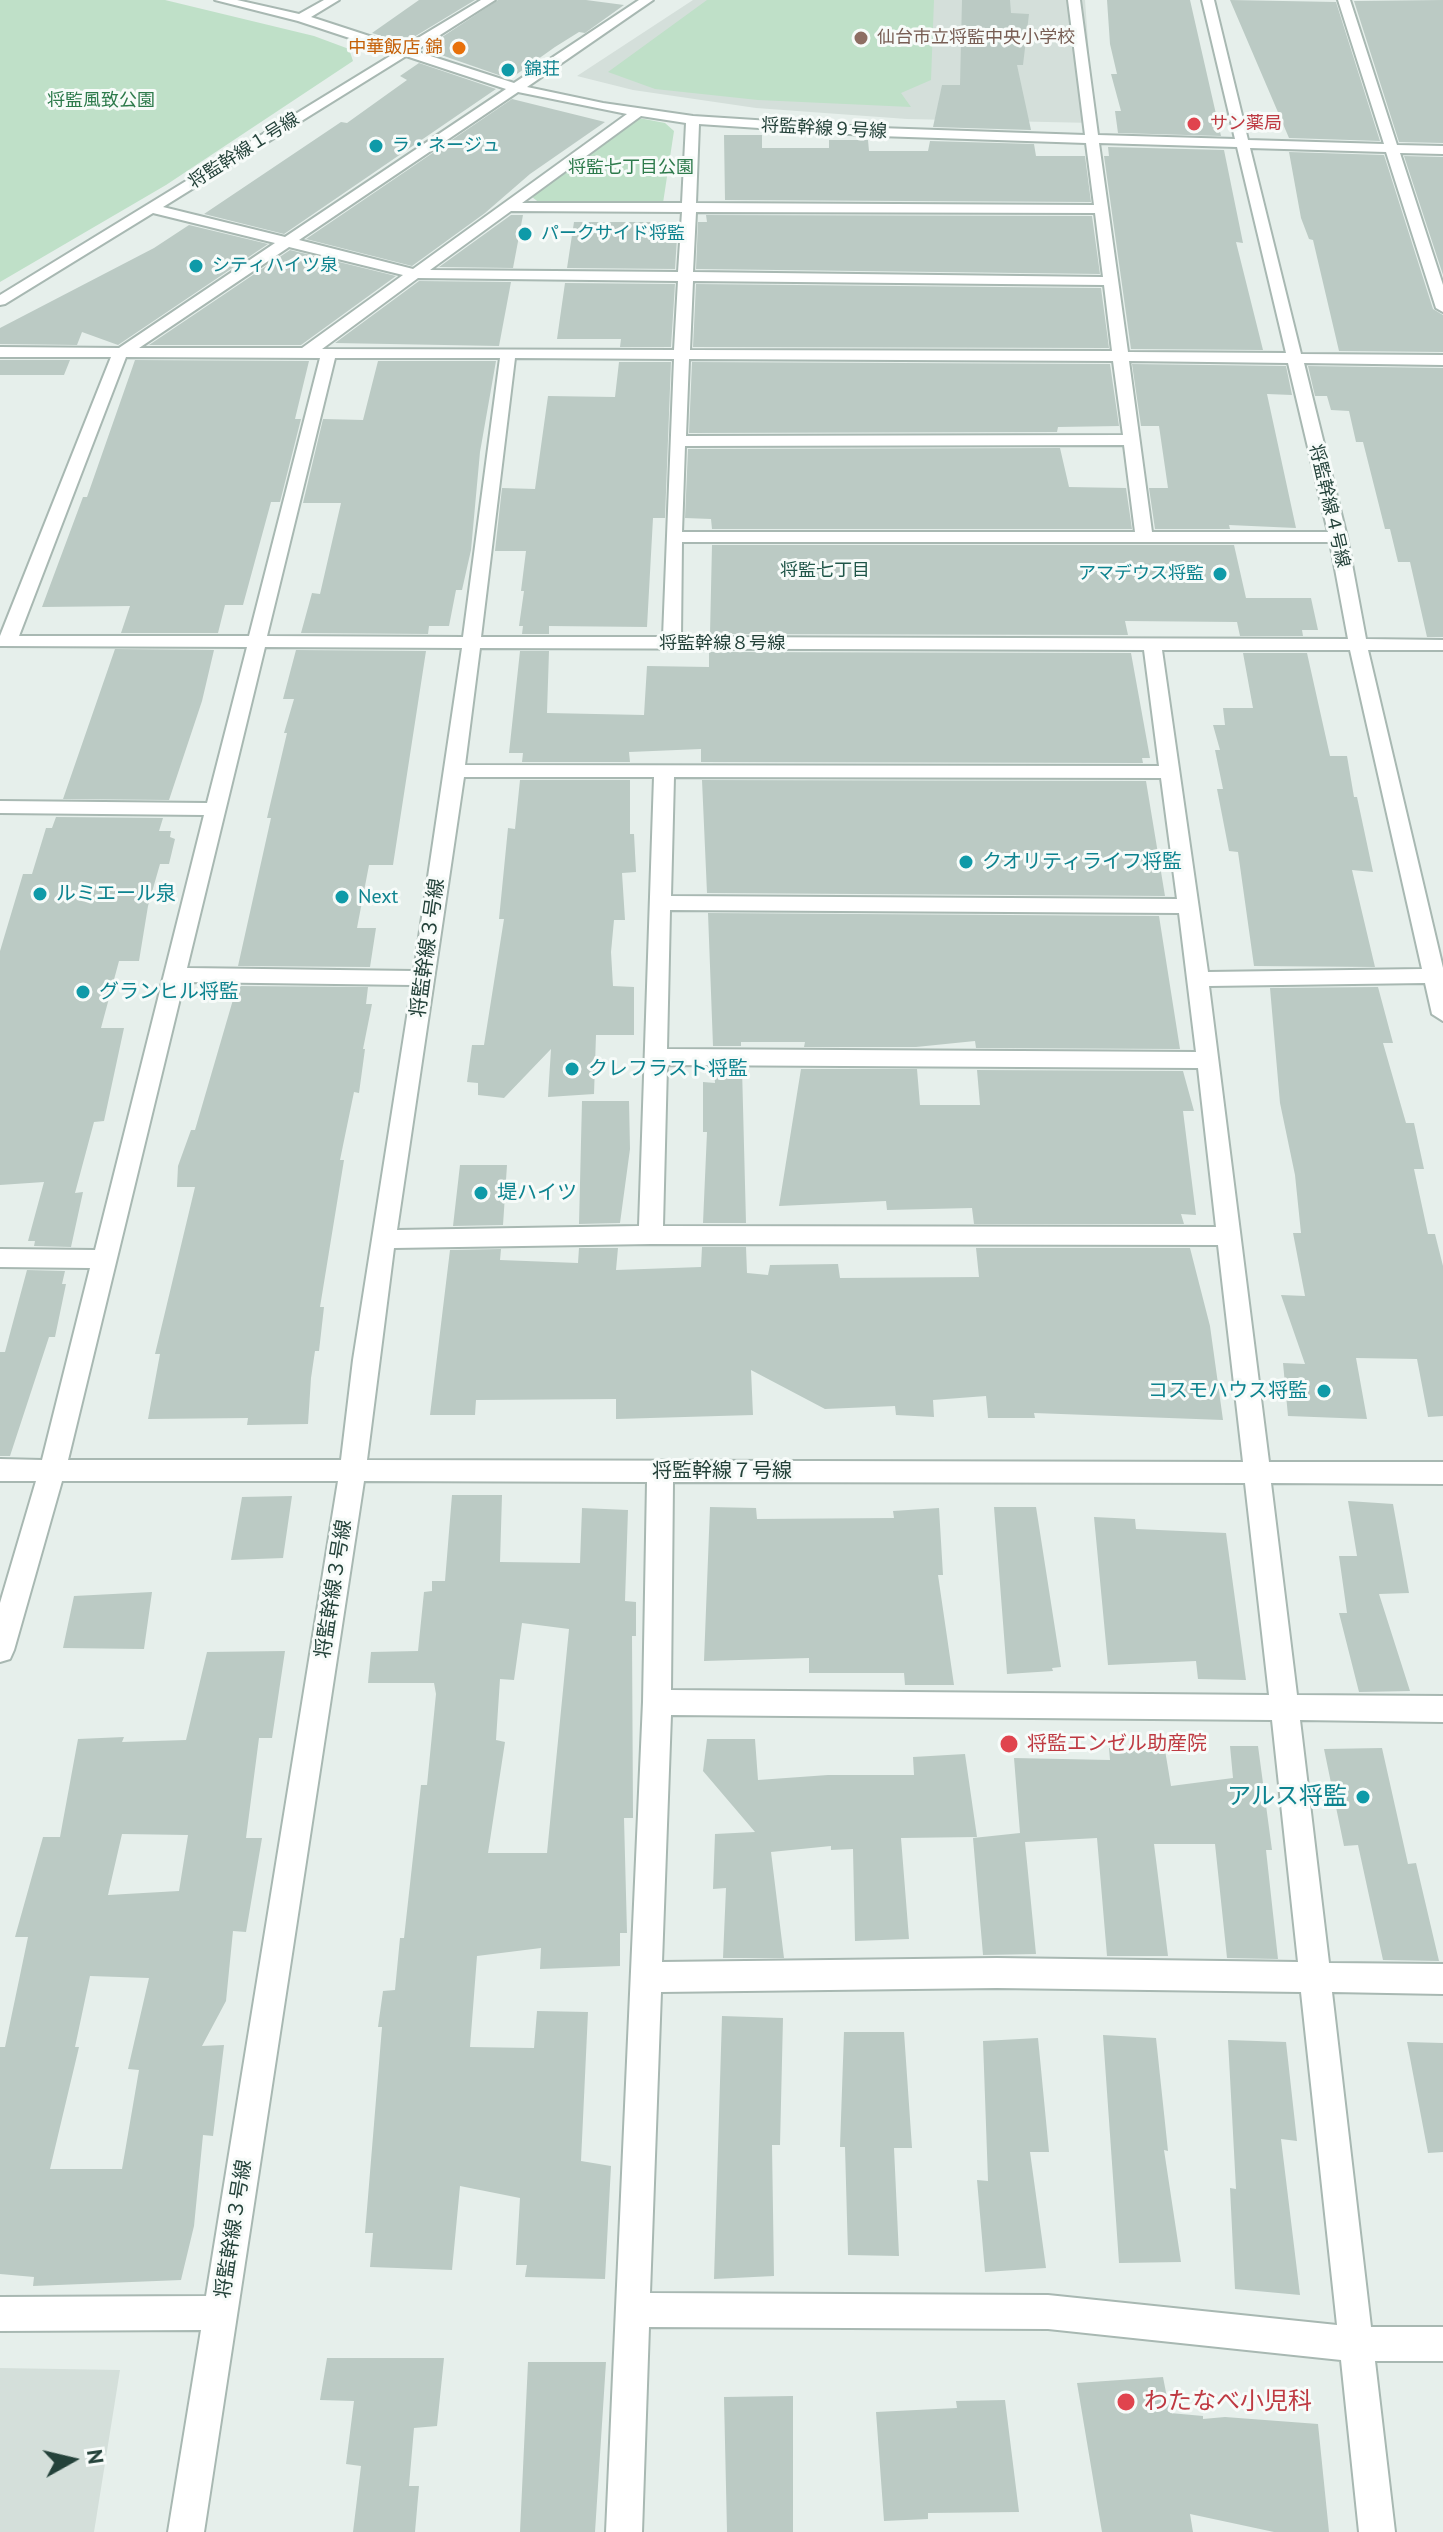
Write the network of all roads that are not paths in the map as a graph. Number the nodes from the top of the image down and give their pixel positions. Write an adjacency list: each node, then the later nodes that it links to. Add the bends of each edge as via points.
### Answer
1 (221, 0): 8 (street, 将監幹線９号線)
2 (333, 0): 8 (street)
3 (489, 0): 9 (street, 将監幹線１号線)
4 (647, 0): 10 (street)
5 (1074, 0): 13 (street)
6 (1208, 0): 14 (street, 将監幹線４号線)
7 (1344, 0): 15 (street)
8 (301, 18): 9 (street, 将監幹線９号線)
9 (400, 53): 10 (street, 将監幹線９号線); 19 (street, 将監幹線１号線)
10 (516, 88): 11 (street, 将監幹線９号線); 21 (street)
11 (639, 112): 12 (street, 将監幹線９号線); 17 (street)
12 (693, 120): 13 (street, 将監幹線９号線, via 879,132); 18 (street)
13 (1092, 137): 14 (street, 将監幹線９号線); 20 (street)
14 (1241, 146): 15 (street, 将監幹線９号線); 34 (street, 将監幹線４号線)
15 (1393, 149): 16 (street, 将監幹線９号線); 26 (street)
16 (1443, 150)
17 (505, 207): 18 (street); 22 (street)
18 (687, 207): 20 (street); 23 (street)
19 (152, 208): 21 (street); 25 (street, 将監幹線１号線)
20 (1100, 209): 24 (street)
21 (287, 242): 22 (street); 28 (street)
22 (415, 274): 23 (street); 29 (street)
23 (686, 277): 24 (street); 32 (street)
24 (1109, 281): 33 (street)
25 (0, 301)
26 (1443, 308)
27 (0, 352): 28 (street)
28 (120, 354): 29 (street); 41 (street)
29 (303, 355): 30 (street)
30 (328, 355): 31 (street); 42 (street)
31 (508, 356): 32 (street); 43 (street, 将監幹線３号線)
32 (682, 356): 33 (street); 37 (street)
33 (1118, 356): 34 (street); 36 (street)
34 (1294, 359): 35 (street); 40 (street, 将監幹線４号線)
35 (1443, 360)
36 (1132, 440): 37 (street); 38 (street)
37 (678, 441): 39 (street)
38 (1144, 536): 39 (street); 40 (street)
39 (673, 537): 45 (street)
40 (1338, 537): 46 (street, 将監幹線４号線)
41 (4, 641): 42 (street, 将監幹線８号線)
42 (256, 642): 43 (street, 将監幹線８号線); 52 (street)
43 (469, 643): 45 (street, 将監幹線８号線); 48 (street, 将監幹線３号線)
44 (1152, 643): 45 (street, 将監幹線８号線); 46 (street, 将監幹線８号線); 50 (street)
45 (672, 644)
46 (1358, 645): 47 (street, 将監幹線８号線); 56 (street, 将監幹線４号線)
47 (1443, 645)
48 (455, 771): 49 (street); 57 (street, 将監幹線３号線)
49 (664, 771): 50 (street); 53 (street)
50 (1170, 772): 54 (street)
51 (0, 807): 52 (street)
52 (215, 809): 55 (street)
53 (662, 903): 54 (street); 60 (street)
54 (1186, 906): 58 (street)
55 (173, 975): 57 (street); 66 (street)
56 (1438, 976): 58 (street); 59 (street, 将監幹線４号線)
57 (424, 978): 64 (street, 将監幹線３号線)
58 (1198, 979): 61 (street)
59 (1443, 1014)
60 (657, 1057): 61 (street); 62 (street)
61 (1208, 1060): 63 (street)
62 (651, 1235): 63 (street); 64 (street)
63 (1228, 1236): 69 (street)
64 (385, 1239): 68 (street, 将監幹線３号線)
65 (0, 1258): 66 (street)
66 (101, 1259): 70 (street)
67 (0, 1470): 70 (street, 将監幹線７号線)
68 (353, 1470): 70 (street, 将監幹線７号線); 71 (street, 将監幹線７号線); 81 (street, 将監幹線３号線)
69 (1256, 1470): 71 (street, 将監幹線７号線); 72 (street, 将監幹線７号線); 75 (street)
70 (52, 1471): 73 (street)
71 (660, 1471): 74 (street)
72 (1443, 1473)
73 (0, 1650)
74 (657, 1702): 75 (street); 77 (street)
75 (1285, 1709): 76 (street); 78 (street)
76 (1443, 1709)
77 (646, 1977): 78 (street, via 997,1973); 80 (street)
78 (1313, 1978): 79 (street); 83 (street)
79 (1443, 1979)
80 (631, 2310): 83 (street, via 1048,2312); 86 (street)
81 (221, 2313): 82 (street); 85 (street, 将監幹線３号線)
82 (0, 2314)
83 (1354, 2344): 84 (street); 87 (street)
84 (1443, 2344)
85 (186, 2532)
86 (624, 2532)
87 (1377, 2532)

